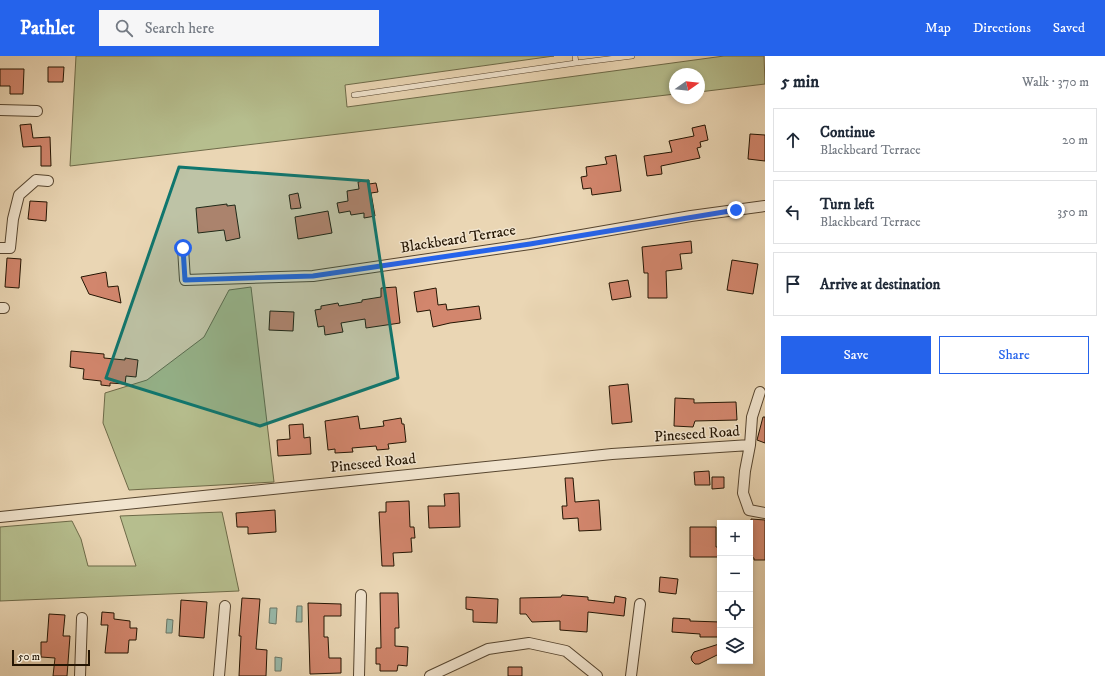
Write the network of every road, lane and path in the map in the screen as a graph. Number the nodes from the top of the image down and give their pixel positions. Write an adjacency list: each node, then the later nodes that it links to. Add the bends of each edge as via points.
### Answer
1 (575, 56): 3 (lane)
2 (632, 56): 3 (lane)
3 (576, 63): 4 (lane)
4 (354, 95)
5 (0, 110): 6 (street)
6 (37, 111)
7 (48, 181): 9 (street, via 36,180 19,195 10,248)
8 (765, 206): 10 (street, Blackbeard Terrace, via 313,276 185,280)
9 (0, 248)
10 (183, 248)
11 (760, 392): 12 (street, Pineseed Road, via 752,417)
12 (750, 445): 13 (street, Pineseed Road, via 743,493 749,510); 14 (street, Pineseed Road, via 596,456)
13 (765, 513)
14 (0, 516)
15 (361, 595): 21 (street)
16 (640, 604): 24 (street)
17 (225, 606): 20 (street)
18 (82, 618): 19 (street)
19 (80, 676)
20 (219, 676)
21 (359, 676)
22 (430, 676): 23 (street, via 488,649 529,643 566,651)
23 (597, 676)
24 (631, 676)

